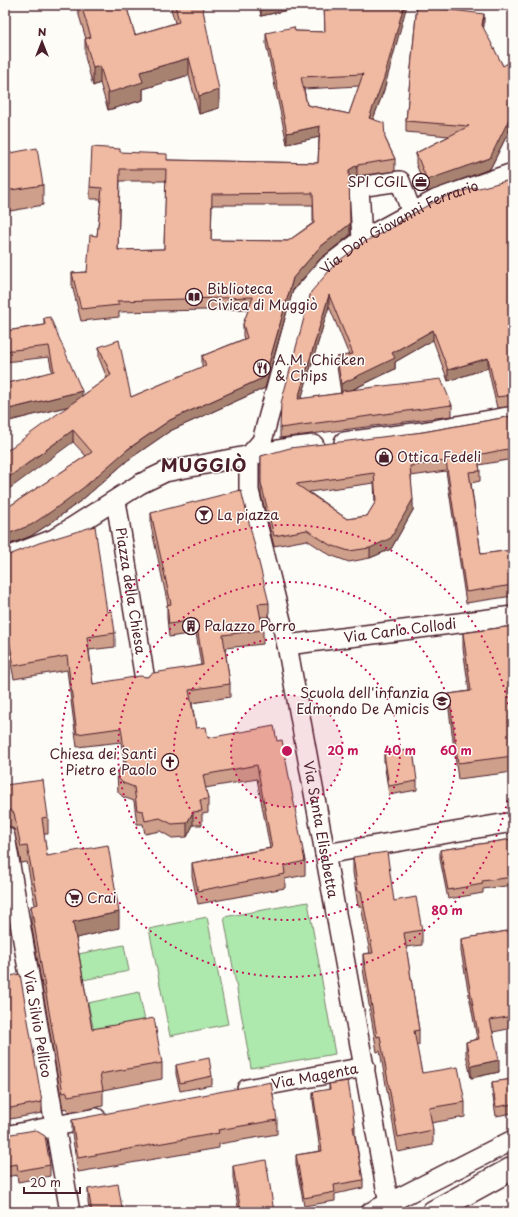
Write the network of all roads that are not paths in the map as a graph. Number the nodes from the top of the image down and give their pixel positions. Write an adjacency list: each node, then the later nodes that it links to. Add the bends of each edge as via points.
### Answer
1 (512, 174): 2 (street, Via Don Giovanni Ferrario, via 437,199)
2 (412, 212): 3 (street, Via Don Giovanni Ferrario); 3 (street, via 400,181 359,187)
3 (362, 240): 5 (street, Via Don Giovanni Ferrario, via 328,266 301,297 262,441)
4 (513, 416): 5 (street, via 422,432 288,448)
5 (249, 456): 6 (street, via 165,472); 9 (street, Via Santa Elisabetta, via 249,491)
6 (116, 500): 7 (street, via 54,539); 10 (street, Piazza della Chiesa)
7 (5, 558)
8 (513, 616): 9 (street, Via Carlo Collodi)
9 (287, 645): 13 (street, Via Santa Elisabetta)
10 (145, 680)
11 (513, 822): 13 (street)
12 (5, 836): 17 (street, Via Silvio Pellico)
13 (325, 854): 14 (street, Via Santa Elisabetta)
14 (365, 1067): 15 (street, Via Magenta); 21 (street, Via Santa Elisabetta)
15 (232, 1092)
16 (115, 1114): 17 (street)
17 (55, 1125): 18 (street); 22 (street, Via Silvio Pellico)
18 (5, 1136)
19 (513, 1140): 21 (street)
20 (513, 1168): 24 (main road)
21 (390, 1204): 23 (street)
22 (70, 1212)
23 (371, 1212)
24 (433, 1212)

